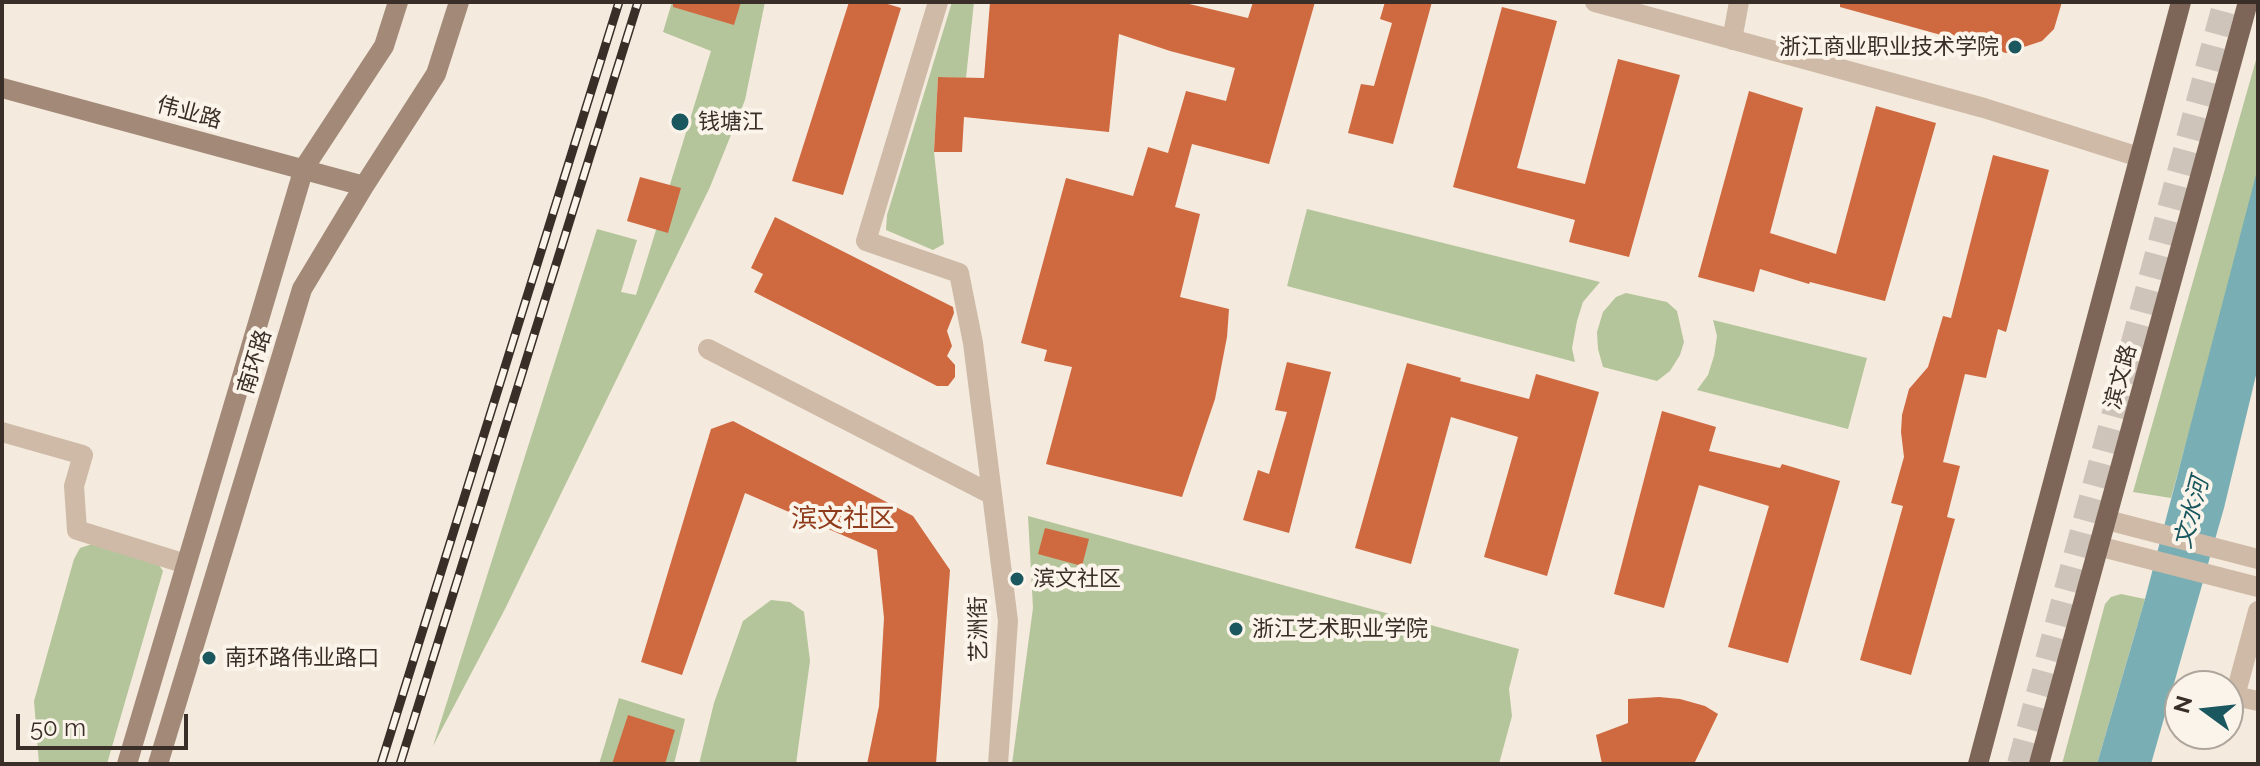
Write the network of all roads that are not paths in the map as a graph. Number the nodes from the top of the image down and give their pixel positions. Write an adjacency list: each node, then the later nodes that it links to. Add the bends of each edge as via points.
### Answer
1 (398, 2): 11 (main road, 南环路, via 384,46)
2 (459, 2): 12 (main road, 南环路, via 436,74)
3 (938, 2): 15 (street, 艺洲街, via 866,241 959,273)
4 (1595, 2): 8 (street)
5 (1739, 2): 8 (street)
6 (2181, 2): 10 (main road, 滨文路)
7 (2248, 2): 16 (main road, 滨文路)
8 (1732, 40): 10 (street, via 1984,108)
9 (2, 88): 11 (main road, 伟业路)
10 (2139, 157): 26 (main road, 滨文路)
11 (304, 168): 12 (main road, 伟业路); 19 (main road, 南环路)
12 (364, 186): 24 (main road, 南环路, via 302,289)
13 (708, 349): 15 (street)
14 (2, 432): 19 (street, via 83,455 74,486 77,530)
15 (991, 494): 25 (street, 艺洲街, via 1008,621)
16 (2107, 520): 17 (main road, 滨文路); 18 (street)
17 (2098, 546): 20 (street); 27 (main road, 滨文路)
18 (2251, 557)
19 (186, 564): 23 (main road, 南环路)
20 (2252, 585)
21 (2258, 611): 22 (street, via 2235,696)
22 (2258, 701)
23 (127, 764)
24 (158, 764)
25 (998, 764)
26 (1978, 764)
27 (2039, 764)

